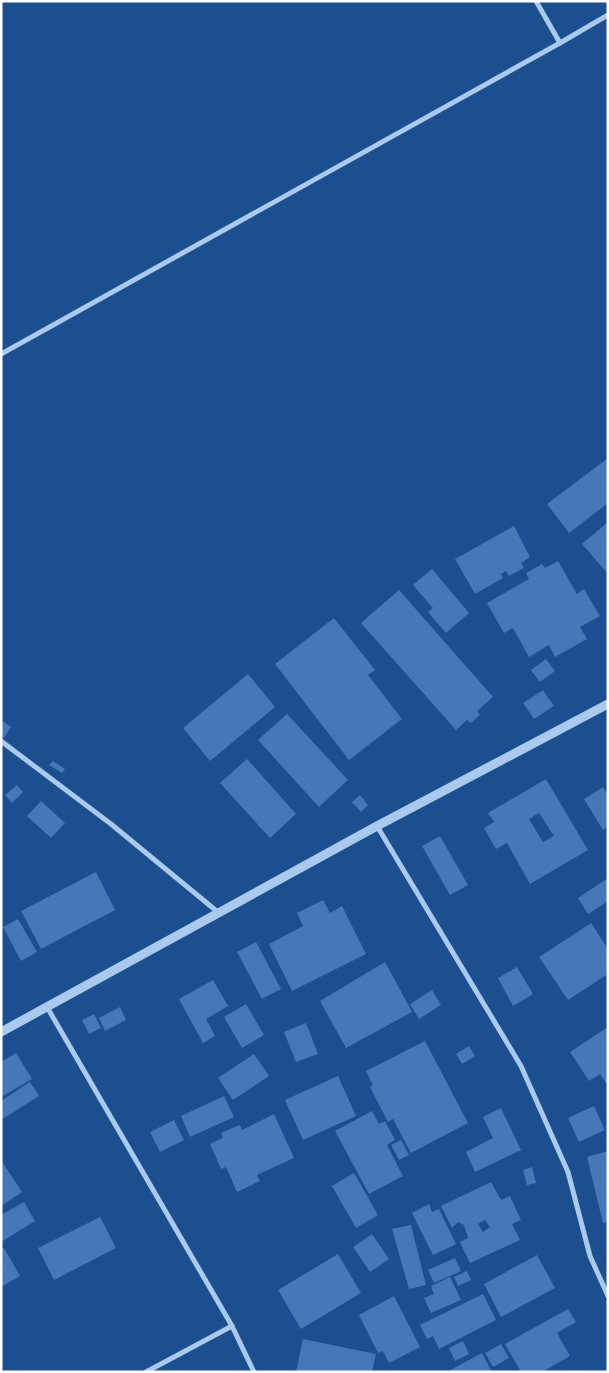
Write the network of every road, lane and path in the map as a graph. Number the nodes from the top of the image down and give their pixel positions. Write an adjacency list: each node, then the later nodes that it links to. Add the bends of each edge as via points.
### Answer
1 (536, 1): 3 (street)
2 (608, 15): 3 (street)
3 (560, 43): 4 (street)
4 (1, 354)
5 (608, 704): 7 (street)
6 (1, 741): 8 (street, via 111,824)
7 (377, 826): 8 (street); 11 (street, via 521,1066 568,1172 590,1256)
8 (220, 914): 9 (street)
9 (47, 1007): 10 (street); 12 (street)
10 (1, 1032)
11 (608, 1296)
12 (232, 1326): 13 (street); 14 (street)
13 (146, 1372)
14 (254, 1372)

